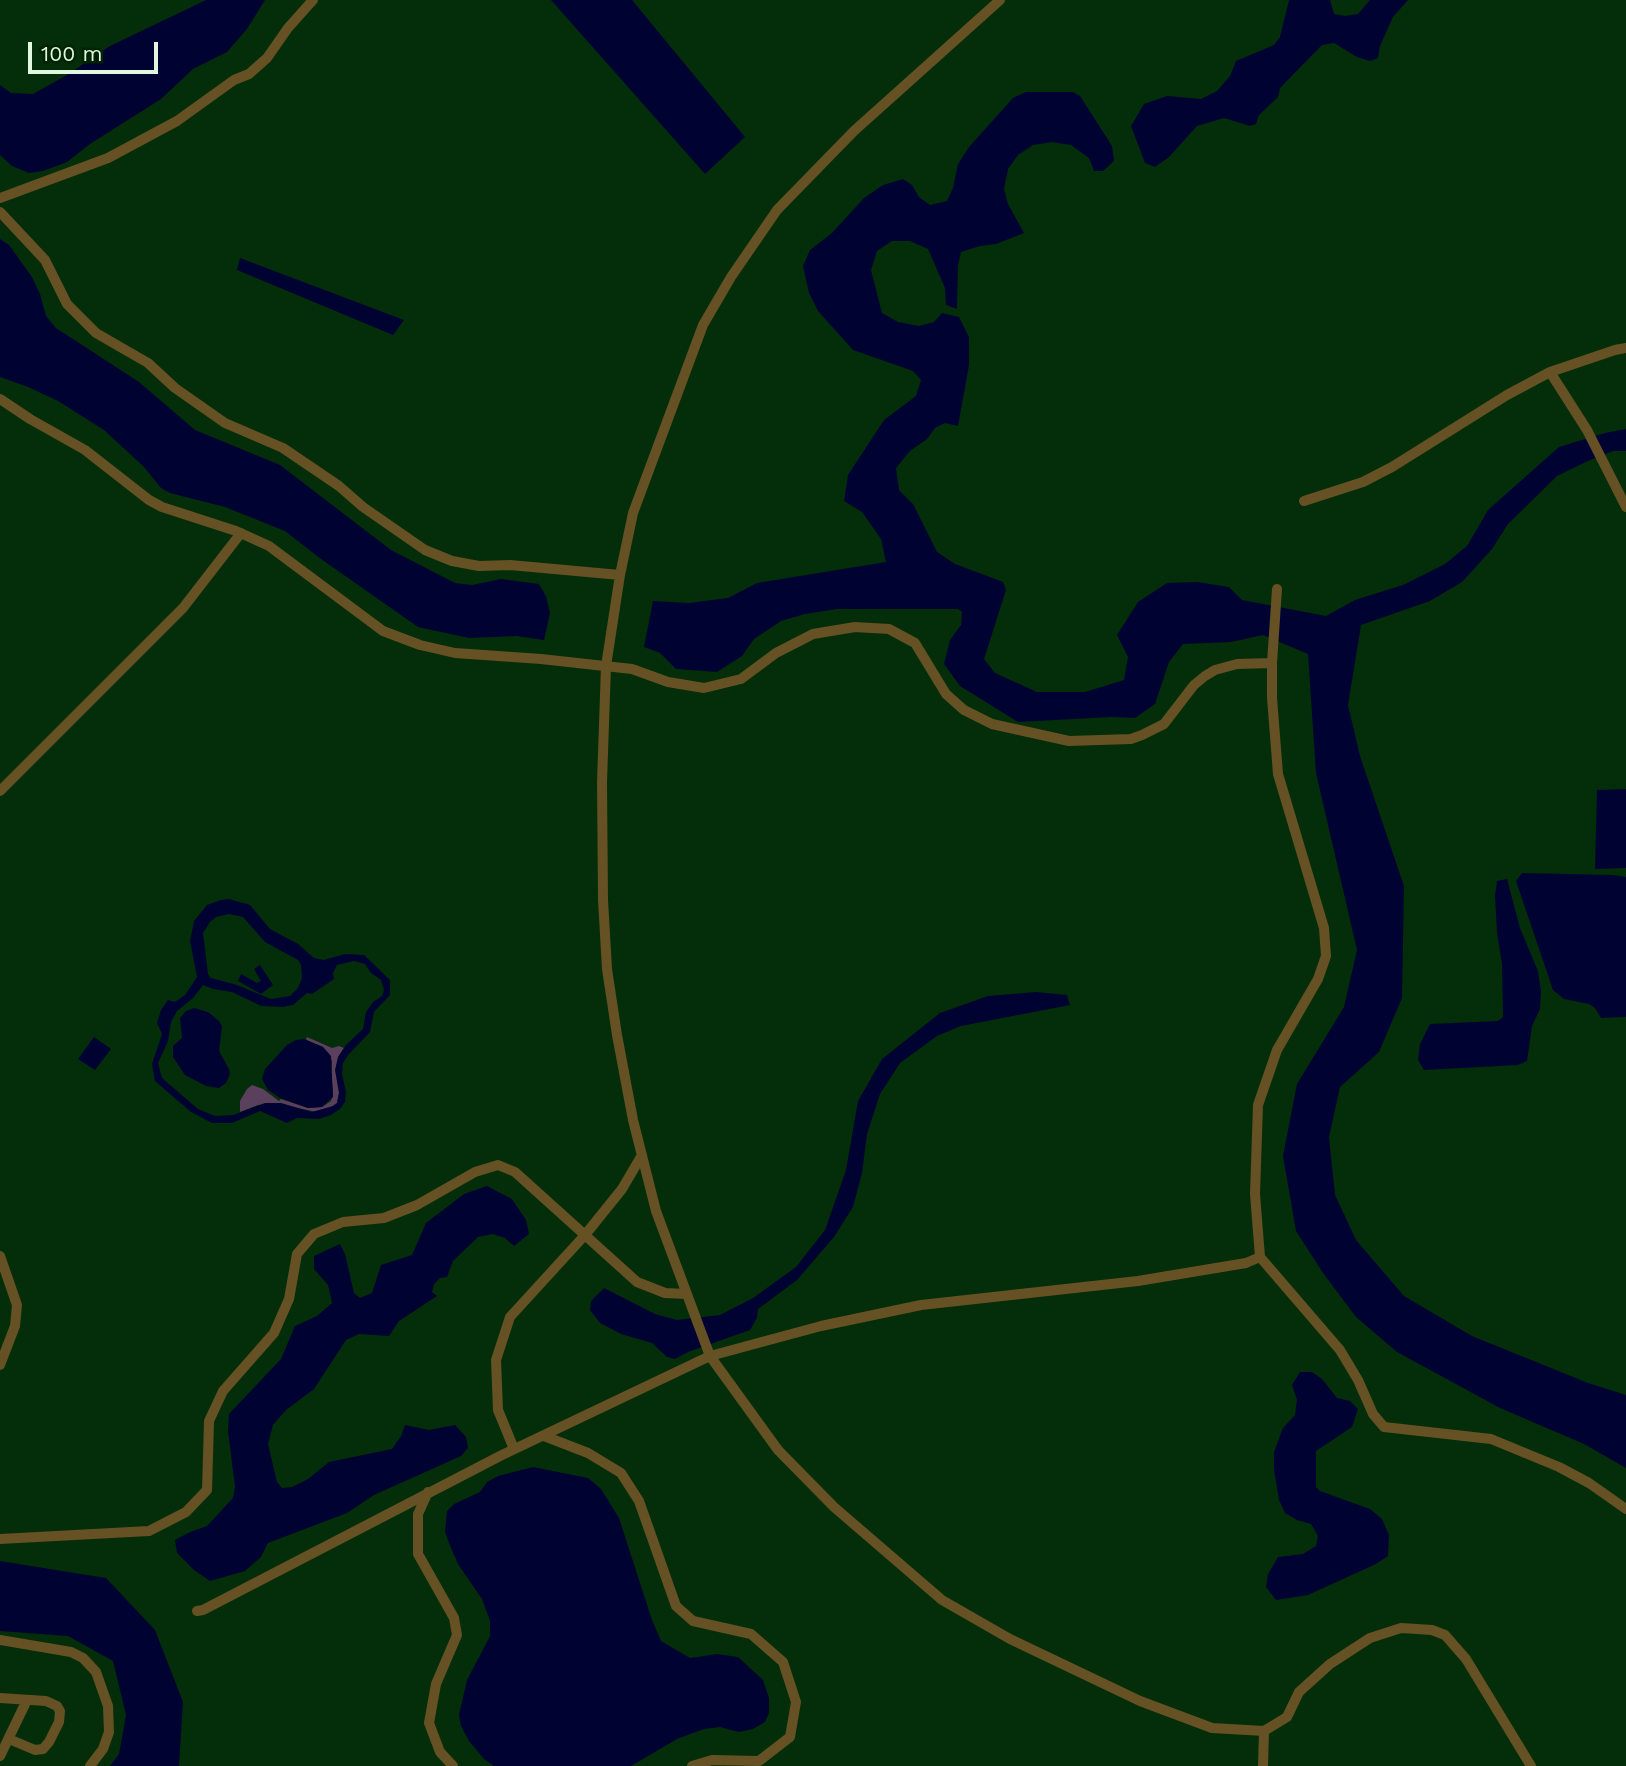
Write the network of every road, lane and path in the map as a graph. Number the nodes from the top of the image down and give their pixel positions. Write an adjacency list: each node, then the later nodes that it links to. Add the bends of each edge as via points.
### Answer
1 (313, 0): 3 (street, via 267,58 177,121 108,158)
2 (1000, 0): 11 (street, via 853,131 777,210 731,277 703,325 656,447 633,513)
3 (0, 198)
4 (0, 212): 11 (street, via 45,260 67,304 96,333 148,363 225,423 283,448 425,550 478,566)
5 (1626, 348): 6 (street)
6 (1550, 372): 8 (street, via 1392,467 1363,482); 9 (street, via 1587,430)
7 (0, 399): 10 (street, via 85,450 162,507)
8 (1304, 501)
9 (1626, 507)
10 (241, 533): 14 (street, via 269,546 383,631 420,645 455,653); 15 (street, via 183,608)
11 (620, 575): 14 (street)
12 (1277, 589): 13 (street)
13 (1272, 663): 14 (street, via 1215,670 1164,724 1142,735 1069,741 992,724 964,710 946,694 915,643 889,629 855,628 813,635 776,653 741,678 704,688); 19 (street, via 1278,774 1324,928 1326,956 1318,979 1276,1050 1258,1105 1255,1194)
14 (606, 666): 16 (street, via 601,782 607,969)
15 (0, 791)
16 (642, 1155): 17 (street); 20 (street, via 656,1211)
17 (585, 1235): 20 (street, via 637,1282 665,1293); 24 (street, via 510,1317 496,1360 498,1410); 27 (street, via 515,1172 498,1165 384,1218 342,1222 314,1234 297,1254 289,1299 274,1333 223,1391 209,1421 207,1490 186,1512 149,1531)
18 (0, 1256): 22 (street, via 17,1305 15,1326)
19 (1260, 1257): 21 (street, via 1138,1281 921,1305); 26 (street, via 1340,1350 1384,1427 1491,1439 1559,1467)
20 (686, 1294): 21 (street)
21 (710, 1356): 23 (street); 32 (street, via 778,1450 834,1507 942,1600 1010,1639 1140,1700 1212,1728)
22 (0, 1366)
23 (544, 1436): 24 (street); 37 (street, via 588,1453 621,1473 639,1501 676,1606 693,1621 751,1634 783,1662 796,1702 790,1737 759,1761 712,1760)
24 (514, 1449): 25 (street)
25 (428, 1492): 28 (street); 36 (street, via 418,1514 418,1554 454,1618 457,1635 436,1684 429,1723 440,1752)
26 (1626, 1509)
27 (0, 1539)
28 (197, 1611)
29 (0, 1640): 35 (street, via 71,1652 96,1672 108,1706 109,1732)
30 (0, 1698): 31 (street)
31 (27, 1700): 33 (street); 33 (street, via 52,1703 60,1711 50,1742 35,1750)
32 (1264, 1731): 38 (street); 39 (street, via 1287,1717 1298,1692 1329,1664 1370,1638 1417,1628 1445,1635 1465,1659)
33 (9, 1739): 34 (street)
34 (0, 1756)
35 (90, 1766)
36 (453, 1766)
37 (692, 1766)
38 (1263, 1766)
39 (1531, 1766)

